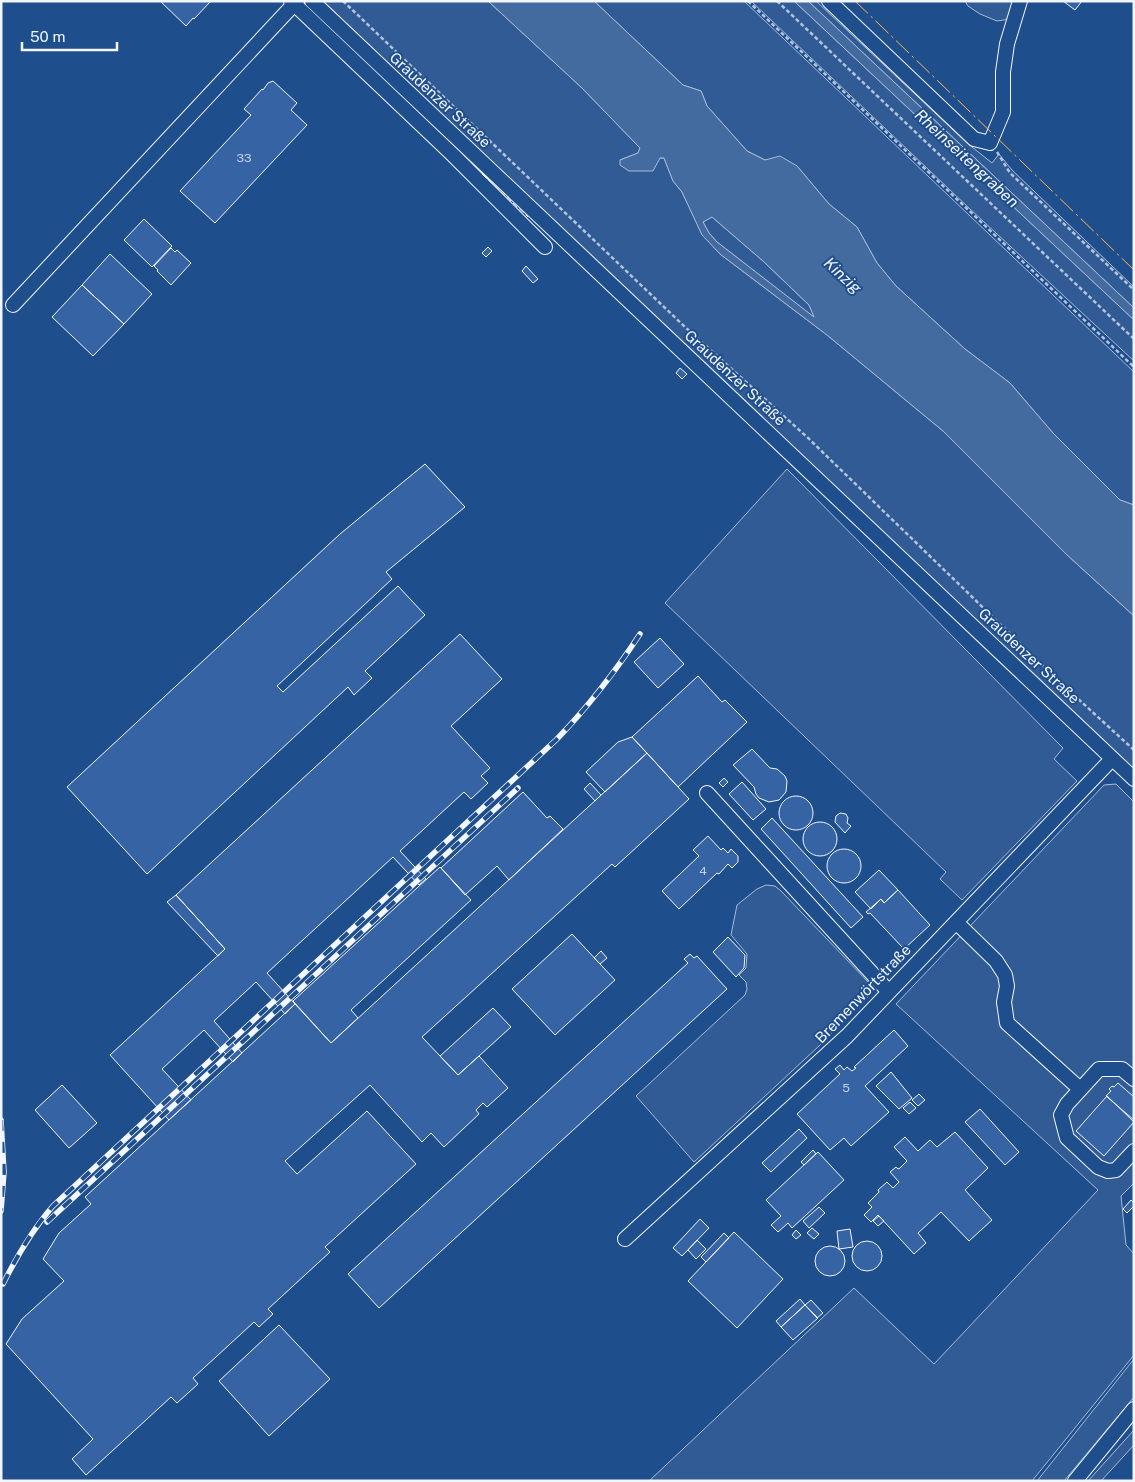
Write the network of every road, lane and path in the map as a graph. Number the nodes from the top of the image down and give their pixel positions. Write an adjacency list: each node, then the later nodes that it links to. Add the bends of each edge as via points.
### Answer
1 (312, 1): 15 (street, Graudenzer Straße)
2 (343, 1): 14 (path)
3 (748, 1): 13 (path)
4 (777, 1): 12 (path)
5 (829, 1): 8 (street, via 974,139)
6 (1020, 1): 8 (street, via 1004,63 1003,112)
7 (294, 2): 9 (street); 11 (street)
8 (990, 143): 10 (path, via 1010,173)
9 (545, 247)
10 (1134, 290)
11 (13, 305)
12 (1134, 339)
13 (1134, 367)
14 (1134, 750)
15 (1112, 759): 16 (street, Graudenzer Straße); 18 (street, Bremenwörtstraße)
16 (1134, 779)
17 (708, 793): 19 (street)
18 (956, 922): 19 (street, Bremenwörtstraße); 21 (street, via 996,961 1005,975 1007,1023)
19 (889, 992): 23 (street, Bremenwörtstraße, via 814,1067)
20 (1134, 1079): 21 (street, via 1122,1069 1099,1069)
21 (1080, 1089): 22 (street, via 1060,1115 1067,1138 1098,1167 1108,1172 1116,1170)
22 (1134, 1151)
23 (625, 1239)
24 (1134, 1409): 25 (street)
25 (1075, 1481)

